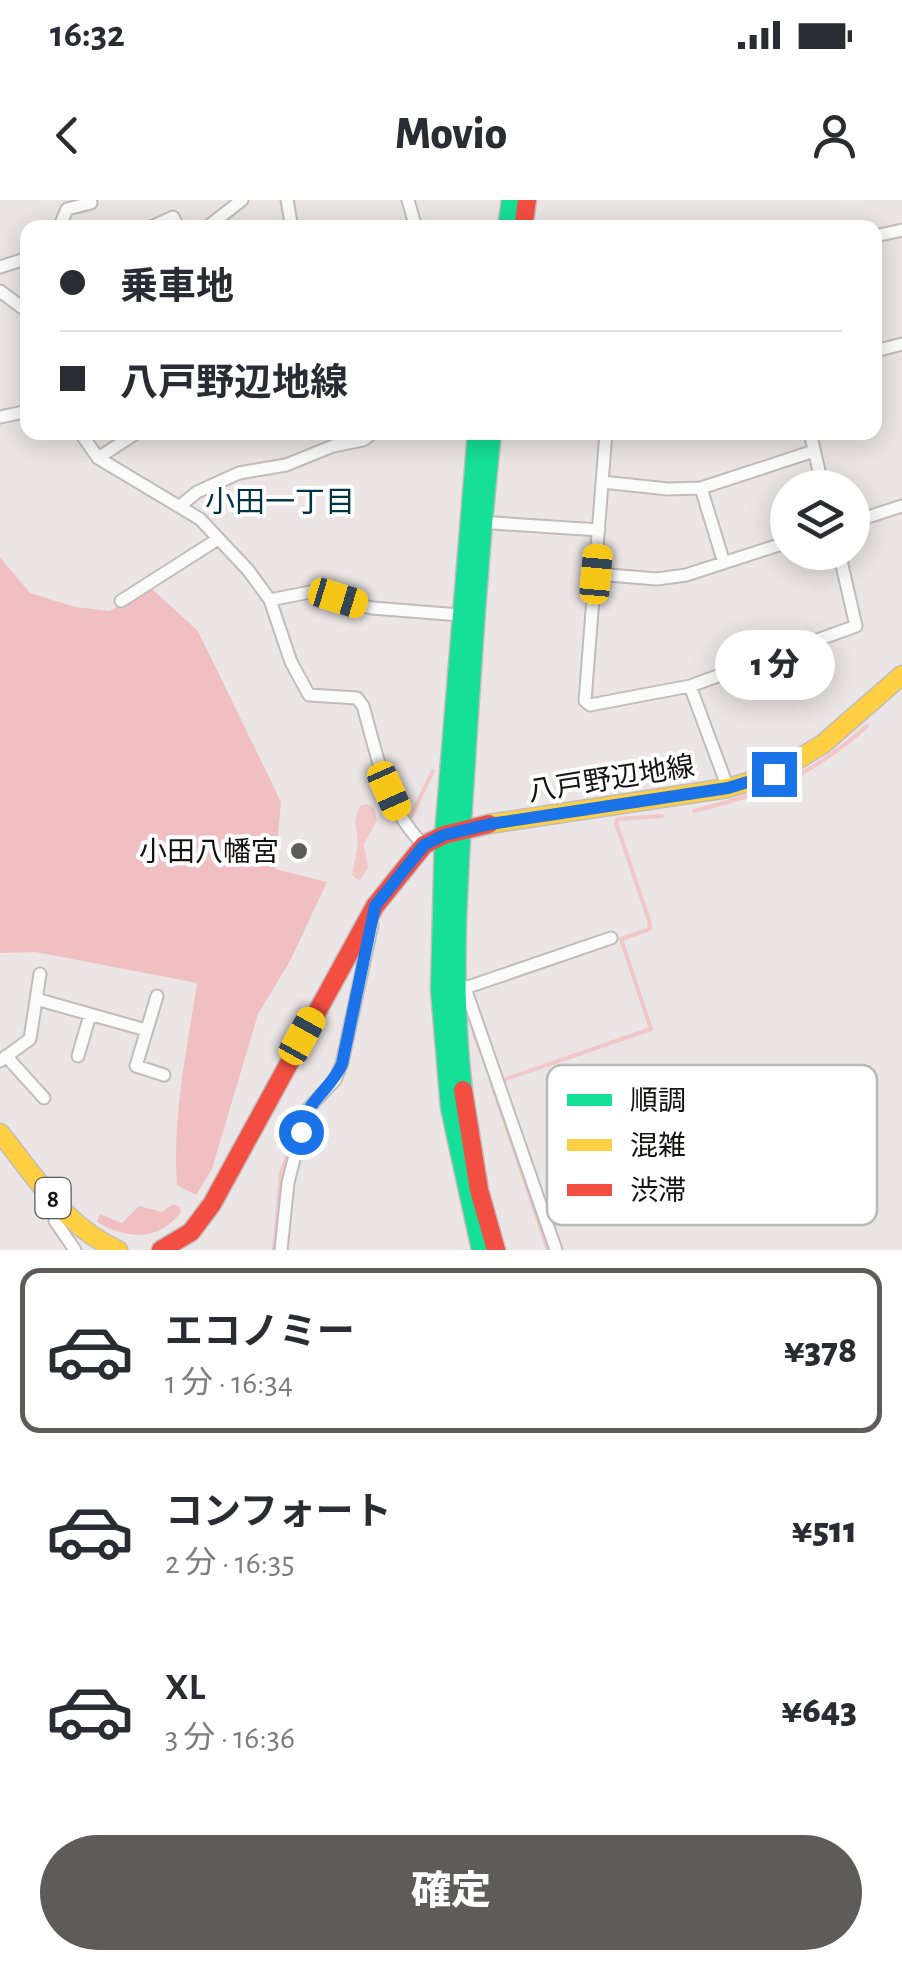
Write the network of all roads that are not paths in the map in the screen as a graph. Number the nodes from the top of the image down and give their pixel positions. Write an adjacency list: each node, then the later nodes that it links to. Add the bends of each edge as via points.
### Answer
1 (240, 200): 4 (street)
2 (91, 203): 3 (street, via 66,209)
3 (61, 220)
4 (216, 220)
5 (86, 440): 13 (street)
6 (126, 440): 13 (street)
7 (363, 440): 17 (street, via 239,473)
8 (477, 440): 20 (street)
9 (490, 440): 20 (street)
10 (605, 440): 15 (street)
11 (812, 440): 12 (street)
12 (814, 452): 14 (street); 16 (street)
13 (98, 458): 17 (street)
14 (818, 470)
15 (602, 482): 16 (street); 21 (street)
16 (701, 488): 24 (street)
17 (180, 506): 22 (street)
18 (902, 506): 19 (street)
19 (870, 516)
20 (474, 521): 21 (street); 29 (street); 33 (street)
21 (599, 530): 26 (street)
22 (218, 539): 27 (street); 28 (street)
23 (770, 548): 24 (street)
24 (724, 562): 26 (street, via 656,579)
25 (843, 570): 31 (street, via 856,626)
26 (596, 574): 31 (street, via 585,701)
27 (270, 600): 29 (street, via 310,592 372,608); 34 (street, via 309,695 357,698 363,706 389,791 403,822)
28 (121, 601)
29 (460, 615): 33 (street)
30 (902, 676): 32 (street, 八戸野辺地線, via 823,744 774,774)
31 (690, 686): 32 (street)
32 (728, 788): 33 (street, 八戸野辺地線)
33 (452, 833): 34 (street, 八戸野辺地線); 38 (street); 55 (street, via 440,990 444,1058)
34 (424, 845): 35 (street, 八戸野辺地線)
35 (375, 906): 51 (street, 八戸野辺地線, via 212,1204); 54 (street, via 342,1064 302,1122)
36 (611, 938): 38 (street)
37 (40, 974): 40 (street)
38 (460, 983): 49 (street); 56 (street, via 459,1065)
39 (157, 996): 42 (street)
40 (36, 1000): 41 (street); 44 (street, via 30,1038)
41 (90, 1014): 42 (street); 43 (street)
42 (146, 1030): 45 (street, via 136,1066)
43 (78, 1056)
44 (3, 1058): 46 (street)
45 (164, 1075)
46 (44, 1098)
47 (0, 1132): 48 (street, 8)
48 (55, 1201): 52 (street, via 55,1221); 53 (street, 8, via 83,1231)
49 (547, 1225)
50 (547, 1225): 57 (street)
51 (170, 1248)
52 (75, 1250)
53 (118, 1250)
54 (281, 1250)
55 (480, 1250)
56 (496, 1250)
57 (556, 1250)

